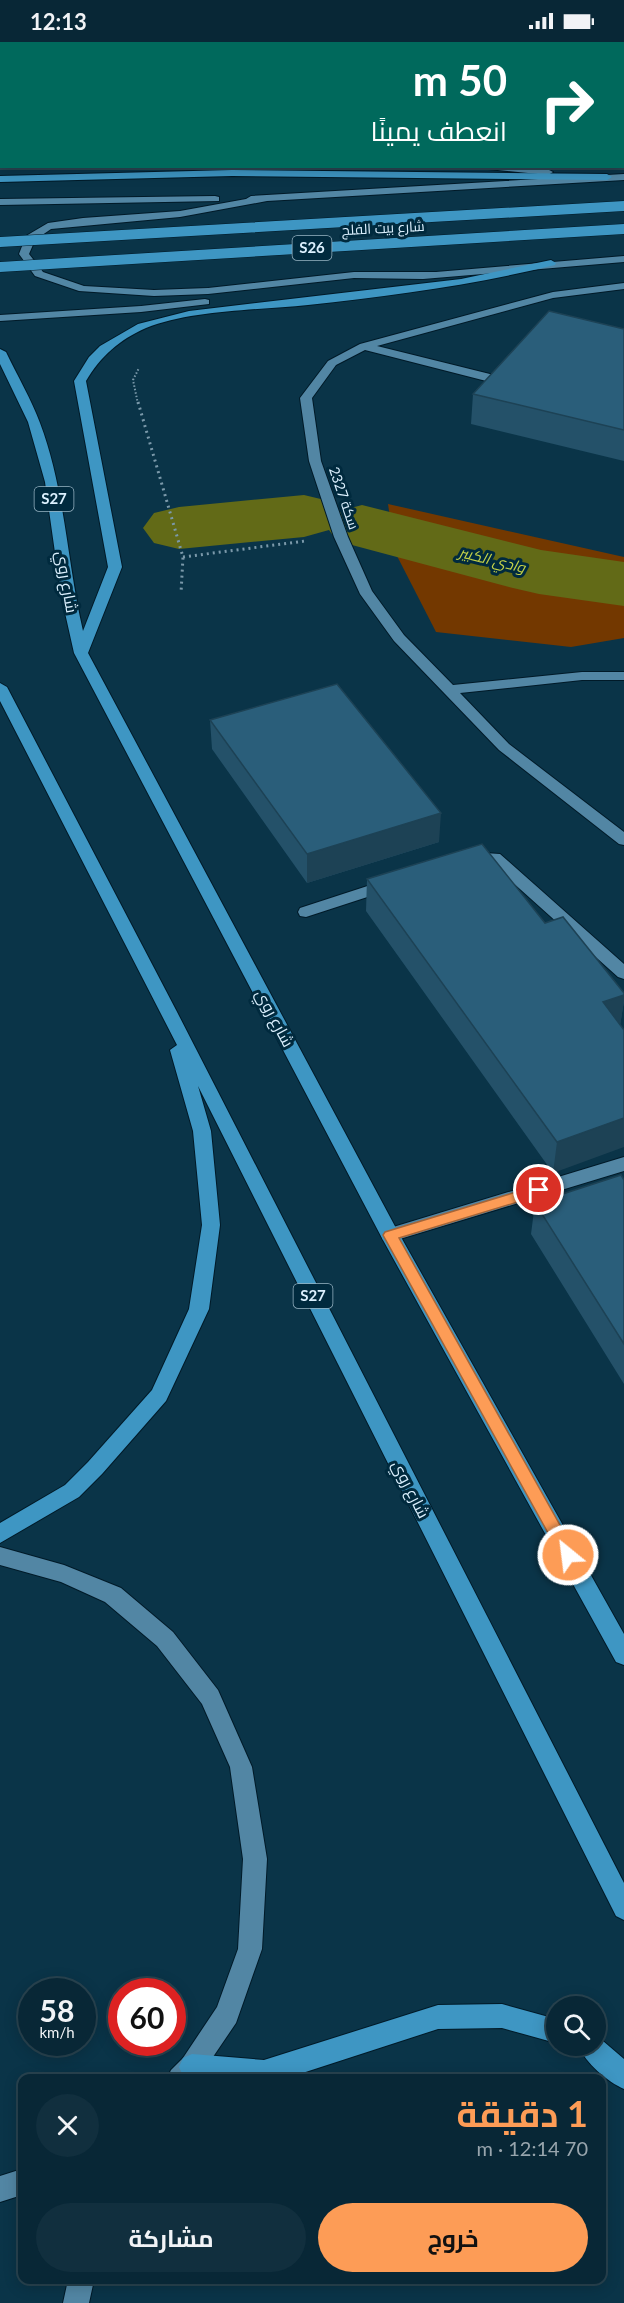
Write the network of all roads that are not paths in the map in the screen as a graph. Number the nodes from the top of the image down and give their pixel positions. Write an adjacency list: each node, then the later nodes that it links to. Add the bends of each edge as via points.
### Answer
1 (510, 168): 2 (street)
2 (607, 177): 3 (street); 4 (main road, via 232,173); 5 (street)
3 (624, 177)
4 (0, 179)
5 (263, 198): 6 (street); 13 (street, via 180,214 48,226 30,238 24,254 39,274 83,288 154,293 354,275)
6 (0, 202)
7 (624, 206): 9 (main road, شارع بيت الفلج / S26, bridge)
8 (624, 229): 12 (main road, شارع بيت الفلج / S26, bridge)
9 (0, 242)
10 (624, 259): 11 (street)
11 (551, 263): 13 (street); 19 (main road, via 438,285 193,313 142,326 104,348 80,381 115,567)
12 (0, 267)
13 (433, 274): 15 (street, via 141,309)
14 (624, 286): 16 (street, سكة 2327, via 553,295)
15 (0, 318)
16 (364, 346): 18 (street); 22 (street, سكة 2327, via 332,363 306,398 315,461 341,537 365,591 399,638)
17 (0, 352): 19 (main road, شارع روي / S27, via 34,422 51,482)
18 (498, 380)
19 (81, 653): 30 (main road, شارع روي / S27)
20 (624, 676): 22 (street, via 582,676)
21 (0, 687): 28 (main road, شارع روي / S27)
22 (450, 690): 23 (street, سكة 2327, via 504,747)
23 (624, 840)
24 (450, 863): 27 (street, via 472,856 495,858)
25 (406, 878): 26 (street)
26 (306, 912)
27 (624, 973)
28 (168, 1011): 31 (main road, via 202,1131 210,1225 199,1310 159,1395 102,1460 72,1491); 34 (main road, شارع روي / S27)
29 (624, 1164): 30 (street)
30 (390, 1235): 33 (main road, شارع روي / S27)
31 (0, 1534)
32 (0, 1556): 37 (street, via 64,1574 113,1595 165,1639 210,1697 241,1767 255,1859 250,1950 227,2014)
33 (624, 1655)
34 (624, 1908)
35 (546, 2028): 37 (main road, via 502,2016 438,2017 264,2073)
36 (602, 2056): 38 (main road)
37 (186, 2073)
38 (624, 2076)
39 (18, 2183): 40 (street)
40 (0, 2188)
41 (80, 2284): 42 (street)
42 (76, 2303)

